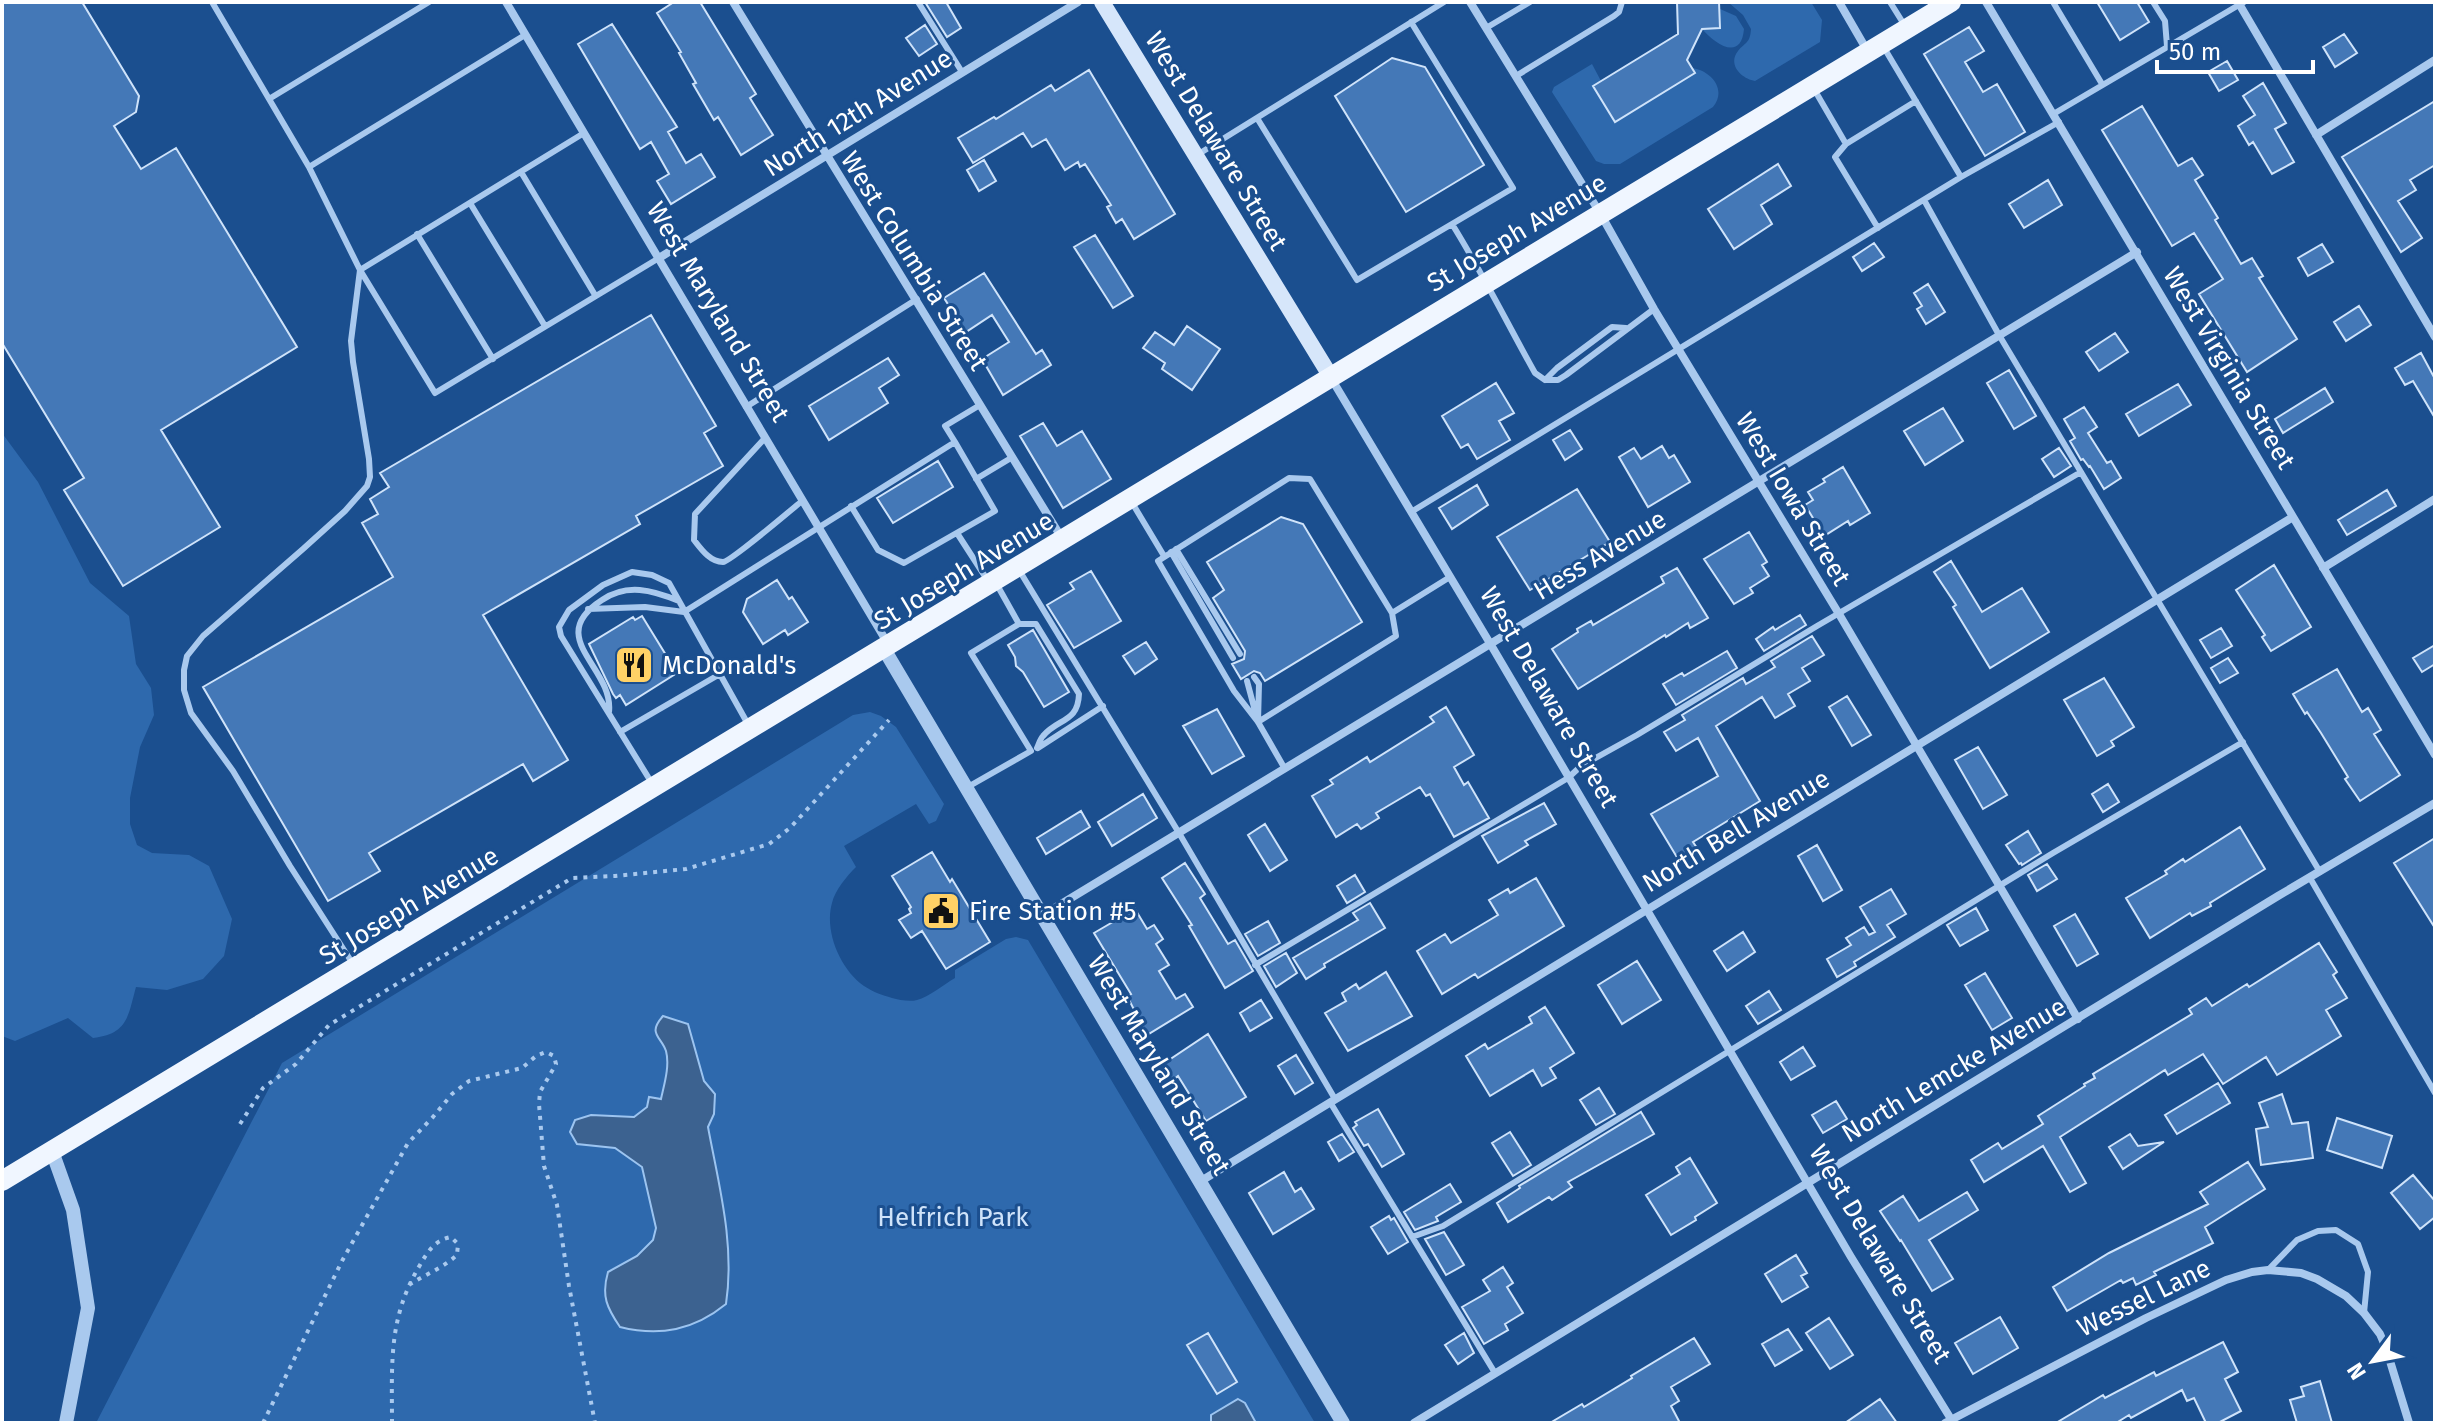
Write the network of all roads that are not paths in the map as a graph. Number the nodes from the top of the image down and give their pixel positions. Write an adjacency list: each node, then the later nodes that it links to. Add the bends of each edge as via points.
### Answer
1 (212, 2): 30 (lane)
2 (429, 2): 30 (lane)
3 (506, 2): 22 (street, West Maryland Street)
4 (733, 2): 38 (street, West Columbia Street)
5 (918, 2): 26 (lane)
6 (1078, 2): 26 (street, North 12th Avenue)
7 (1102, 2): 37 (main road, West Delaware Street)
8 (1444, 2): 19 (lane)
9 (1470, 2): 20 (street, West Iowa Street)
10 (1530, 2): 20 (lane)
11 (1622, 2): 27 (lane, via 1614,16)
12 (1839, 2): 24 (street)
13 (1890, 2): 21 (lane)
14 (1951, 2): 21 (main road, St Joseph Avenue)
15 (1986, 2): 33 (street, West Virginia Street)
16 (2053, 2): 28 (lane)
17 (2153, 2): 23 (lane, via 2165,21)
18 (2240, 3): 23 (lane); 35 (street)
19 (1411, 22): 32 (lane); 45 (lane, via 1513,188)
20 (1486, 28): 27 (street, West Iowa Street)
21 (1906, 29): 24 (main road, St Joseph Avenue)
22 (525, 35): 34 (street, West Maryland Street); 39 (lane)
23 (2167, 46): 28 (lane)
24 (1875, 48): 29 (main road, St Joseph Avenue); 31 (lane)
25 (2435, 60): 35 (street)
26 (962, 72): 38 (street, North 12th Avenue)
27 (1516, 76): 44 (street, West Iowa Street)
28 (2102, 84): 33 (lane)
29 (1812, 86): 36 (lane); 44 (main road, St Joseph Avenue)
30 (269, 99): 39 (lane)
31 (1916, 101): 36 (lane); 41 (lane)
32 (1257, 118): 37 (lane); 45 (lane, via 1357,280)
33 (2057, 118): 41 (lane); 48 (street, West Virginia Street)
34 (584, 133): 40 (lane); 49 (street, West Maryland Street)
35 (2316, 135): 58 (street)
36 (1846, 144): 46 (lane, via 1835,157)
37 (1197, 155): 61 (main road, West Delaware Street)
38 (826, 156): 49 (street, North 12th Avenue); 53 (street, West Columbia Street)
39 (309, 167): 50 (lane)
40 (521, 172): 43 (lane); 52 (lane)
41 (1961, 177): 42 (lane)
42 (1924, 200): 46 (lane); 57 (lane)
43 (470, 203): 47 (lane); 55 (lane)
44 (1600, 213): 51 (main road, St Joseph Avenue); 54 (street, West Iowa Street)
45 (1452, 224): 51 (lane)
46 (1878, 228): 59 (lane)
47 (417, 234): 50 (lane); 60 (lane)
48 (2137, 252): 57 (street, Hess Avenue); 76 (street, West Virginia Street)
49 (659, 258): 52 (lane); 64 (street, West Maryland Street)
50 (360, 270): 60 (lane, via 435,393); 119 (lane, via 351,341 369,459 367,486 203,636 187,656 184,670 191,713)
51 (1485, 283): 61 (main road, St Joseph Avenue); 62 (lane, via 1535,373)
52 (595, 295): 55 (lane)
53 (917, 299): 63 (street, West Columbia Street); 64 (lane)
54 (1654, 309): 56 (lane); 59 (street, West Iowa Street)
55 (545, 326): 60 (lane)
56 (1628, 328): 62 (lane, via 1566,375); 62 (lane, via 1612,327)
57 (1999, 335): 68 (lane); 70 (street, Hess Avenue)
58 (2435, 337)
59 (1678, 347): 70 (street, West Iowa Street); 75 (lane)
60 (493, 359)
61 (1331, 377): 72 (main road, St Joseph Avenue); 75 (street, West Delaware Street)
62 (1545, 380)
63 (980, 405): 66 (lane, via 945,426); 67 (street, West Columbia Street)
64 (746, 407): 65 (street, West Maryland Street)
65 (765, 438): 73 (street, West Maryland Street); 73 (lane, via 695,514 694,540 707,556 722,562 732,559)
66 (955, 442): 69 (lane); 74 (lane)
67 (1011, 458): 69 (lane); 79 (street, West Columbia Street)
68 (2081, 472): 85 (lane); 90 (lane)
69 (976, 479): 78 (lane, via 995,511)
70 (1758, 481): 90 (street, West Iowa Street); 92 (street, Hess Avenue)
71 (2435, 499): 82 (street)
72 (1130, 500): 79 (main road, St Joseph Avenue); 80 (lane)
73 (802, 501): 77 (street, West Maryland Street)
74 (851, 506): 77 (lane); 78 (lane, via 878,550 904,563)
75 (1411, 512): 83 (street, West Delaware Street)
76 (2293, 517): 82 (street, West Virginia Street); 85 (street, North Bell Avenue)
77 (817, 528): 88 (lane); 93 (street, West Maryland Street)
78 (957, 533): 84 (lane)
79 (1063, 540): 81 (main road, St Joseph Avenue)
80 (1167, 555): 89 (lane, via 1289,478 1310,479); 94 (lane); 100 (lane, via 1234,691)
81 (1017, 567): 84 (main road, St Joseph Avenue); 98 (lane)
82 (2323, 568): 106 (street, West Virginia Street)
83 (1450, 577): 89 (lane); 92 (street, West Delaware Street)
84 (992, 583): 91 (lane); 93 (main road, St Joseph Avenue)
85 (2157, 599): 103 (lane); 104 (street, North Bell Avenue)
86 (679, 601): 87 (lane, via 630,588 611,593); 88 (lane); 99 (lane, via 669,583 632,572 569,610 559,627 561,636)
87 (588, 609): 88 (lane); 99 (lane, via 577,626 578,637 608,693)
88 (684, 612): 95 (lane)
89 (1392, 613): 100 (lane, via 1396,636)
90 (1839, 614): 104 (street, West Iowa Street); 108 (lane)
91 (1019, 624): 105 (lane, via 971,653); 105 (lane, via 1036,624 1079,694 1074,713 1044,735)
92 (1491, 645): 107 (street, Hess Avenue); 108 (street, West Delaware Street)
93 (886, 648): 101 (main road, St Joseph Avenue); 110 (street, West Maryland Street)
94 (1237, 656)
95 (720, 674): 101 (lane); 102 (lane)
96 (1254, 677): 100 (lane, via 1259,684)
97 (1247, 681): 100 (lane)
98 (1103, 706): 105 (lane); 112 (lane)
99 (609, 714): 102 (lane)
100 (1258, 722): 107 (lane)
101 (751, 730): 109 (main road, St Joseph Avenue)
102 (620, 732): 109 (lane)
103 (2243, 742): 113 (lane); 115 (lane)
104 (1916, 746): 115 (street, West Iowa Street); 116 (street, North Bell Avenue)
105 (1034, 750): 110 (lane)
106 (2435, 755)
107 (1285, 769): 112 (street, Hess Avenue)
108 (1568, 778): 116 (street, West Delaware Street); 118 (lane)
109 (655, 788): 119 (main road, St Joseph Avenue)
110 (966, 788): 117 (street, West Maryland Street)
111 (2435, 803): 113 (street, North Lemcke Avenue)
112 (1179, 833): 117 (street, Hess Avenue); 118 (lane)
113 (2320, 872): 114 (street, North Lemcke Avenue)
114 (2310, 878): 120 (street, North Lemcke Avenue); 122 (lane)
115 (2000, 887): 120 (street, West Iowa Street); 121 (lane)
116 (1646, 909): 121 (street, West Delaware Street); 123 (street, North Bell Avenue)
117 (1043, 915): 126 (street, West Maryland Street)
118 (1255, 965): 123 (lane)
119 (356, 968): 124 (main road, St Joseph Avenue)
120 (2078, 1019): 127 (street, North Lemcke Avenue)
121 (1729, 1050): 127 (street, West Delaware Street); 128 (lane, via 1443,1226)
122 (2435, 1093)
123 (1332, 1100): 126 (street, North Bell Avenue); 128 (lane)
124 (52, 1151): 125 (main road, St Joseph Avenue); 133 (street, via 73,1210 88,1308)
125 (2, 1181)
126 (1201, 1181): 134 (street, West Maryland Street)
127 (1808, 1182): 131 (street, North Lemcke Avenue); 132 (street, West Delaware Street)
128 (1412, 1237): 131 (lane)
129 (2268, 1270): 130 (street, Wessel Lane, via 2317,1279); 130 (lane, via 2297,1240 2336,1230 2358,1244 2368,1272); 132 (street, Wessel Lane, via 2226,1280)
130 (2364, 1313): 136 (street, via 2386,1348)
131 (1495, 1373): 135 (street, North Lemcke Avenue)
132 (1948, 1421)
133 (66, 1423)
134 (1343, 1423)
135 (1414, 1423)
136 (2409, 1423)

